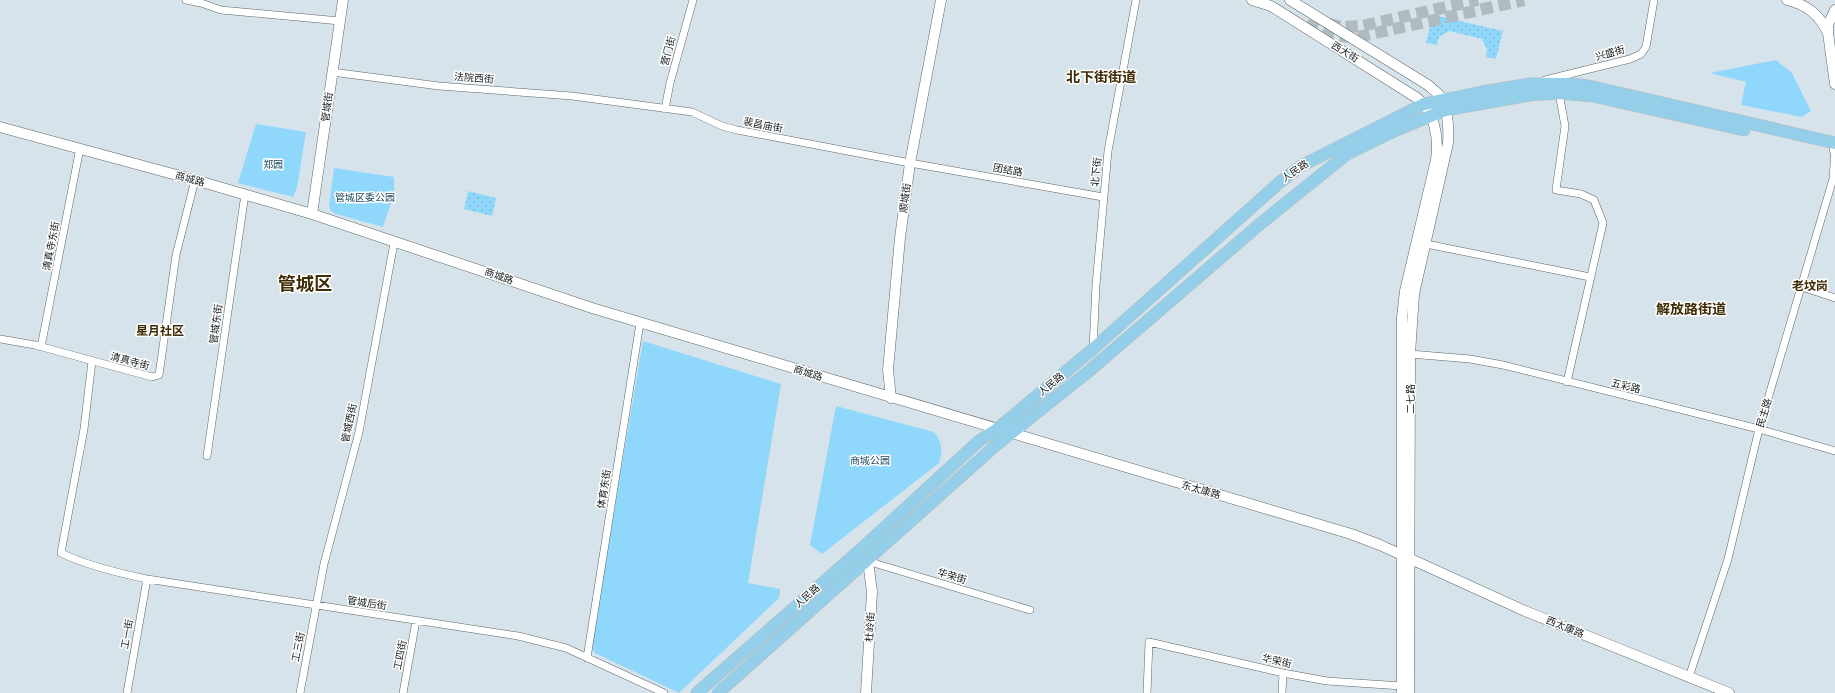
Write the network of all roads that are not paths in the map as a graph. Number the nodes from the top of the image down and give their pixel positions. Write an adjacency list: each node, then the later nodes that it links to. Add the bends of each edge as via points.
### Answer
1 (186, 0): 11 (street, via 221,10)
2 (343, 0): 11 (street, 管城街)
3 (693, 0): 20 (street, 营门街)
4 (941, 0): 26 (street, 顺城街)
5 (1136, 0): 29 (street, 北下街, via 1108,151)
6 (1252, 0): 18 (street, 西大街, via 1277,9)
7 (1290, 0): 19 (street, 西大街, via 1428,85)
8 (1654, 0): 14 (street, 兴盛街, via 1646,47 1641,54)
9 (1787, 0): 12 (street, via 1810,9 1822,21)
10 (1835, 10): 12 (street, via 1828,26)
11 (340, 21): 13 (street, 管城街)
12 (1828, 33): 15 (street)
13 (332, 72): 17 (street, 法院西街, via 439,86 541,93); 30 (street, 管城街)
14 (1529, 84): 19 (main road); 23 (main road, via 1573,84 1593,87)
15 (1835, 84)
16 (1559, 93): 19 (main road); 25 (main road, via 1593,96); 33 (street, via 1565,126 1556,190 1581,194 1594,200 1603,223)
17 (614, 102): 20 (street, 裴昌庙街)
18 (1424, 104): 19 (main road, 人民路); 21 (street, 西大街); 39 (main road, 人民路, via 1317,158 1291,174 1258,200)
19 (1443, 105): 21 (main road, 人民路); 32 (street, 二七路, via 1448,143)
20 (665, 109): 26 (street, 裴昌庙街, via 692,112 737,130)
21 (1430, 115): 46 (main road, 人民路, via 1347,154 1260,224); 50 (street, 二七路, via 1438,149 1405,291 1402,317)
22 (0, 127): 24 (street, 商城路)
23 (1835, 143)
24 (80, 148): 27 (street, 商城路); 38 (street, 清真寺东街)
25 (1835, 150): 34 (street, 民主路, via 1833,179)
26 (910, 163): 29 (street, 团结路); 43 (street, 顺城街, via 900,238 888,370)
27 (195, 180): 28 (street, 商城路); 41 (street, 清真寺街, via 176,255 159,375 152,377)
28 (245, 194): 30 (street, 商城路); 48 (street, 管城东街)
29 (1103, 197): 39 (street, 北下街)
30 (312, 214): 31 (street, 商城路)
31 (394, 243): 36 (street, 商城路); 53 (street, 管城西街, via 359,432 324,564)
32 (1426, 244): 33 (street); 40 (street, 二七路, via 1414,294)
33 (1590, 276): 42 (street)
34 (1802, 287): 35 (street); 44 (street, 民主路)
35 (1835, 298)
36 (640, 323): 43 (street, 商城路); 56 (street, 体育东街)
37 (0, 339): 38 (street)
38 (41, 347): 41 (street)
39 (1093, 349): 45 (main road, 人民路)
40 (1410, 354): 42 (street, 五彩路, via 1483,361); 50 (street, 二七路)
41 (92, 360): 52 (street, 管城后街, via 84,429 61,553 108,570)
42 (1567, 382): 44 (street, 五彩路)
43 (891, 398): 45 (street, 商城路)
44 (1759, 429): 47 (street, 五彩路); 58 (street, 民主路, via 1728,559)
45 (996, 430): 46 (street, 东太康路); 49 (main road, 人民路, via 979,441)
46 (1012, 434): 50 (street, 东太康路, via 1351,534); 51 (main road, 人民路, via 995,446)
47 (1835, 451)
48 (207, 456)
49 (859, 551): 51 (street); 64 (main road, 人民路)
50 (1407, 557): 58 (street, 西太康路, via 1525,611); 59 (street, 二七路)
51 (868, 561): 54 (street, 华荣街); 65 (main road, 人民路); 66 (street, 杜岭街, via 872,592)
52 (147, 579): 53 (street, 管城后街); 60 (street, 工一街)
53 (316, 605): 55 (street, 管城后街); 61 (street, 工三街)
54 (1030, 610)
55 (416, 620): 56 (street, 管城后街, via 542,642 566,648); 62 (street, 工四街)
56 (587, 658): 63 (street, 管城后街)
57 (1283, 673): 59 (street, 华荣街); 67 (street, 华荣街, via 1149,642); 68 (street)
58 (1689, 677): 69 (street, 西太康路)
59 (1404, 691)
60 (127, 693)
61 (300, 693)
62 (403, 693)
63 (664, 693)
64 (697, 693)
65 (718, 693)
66 (866, 693)
67 (1148, 693)
68 (1282, 693)
69 (1729, 693)

